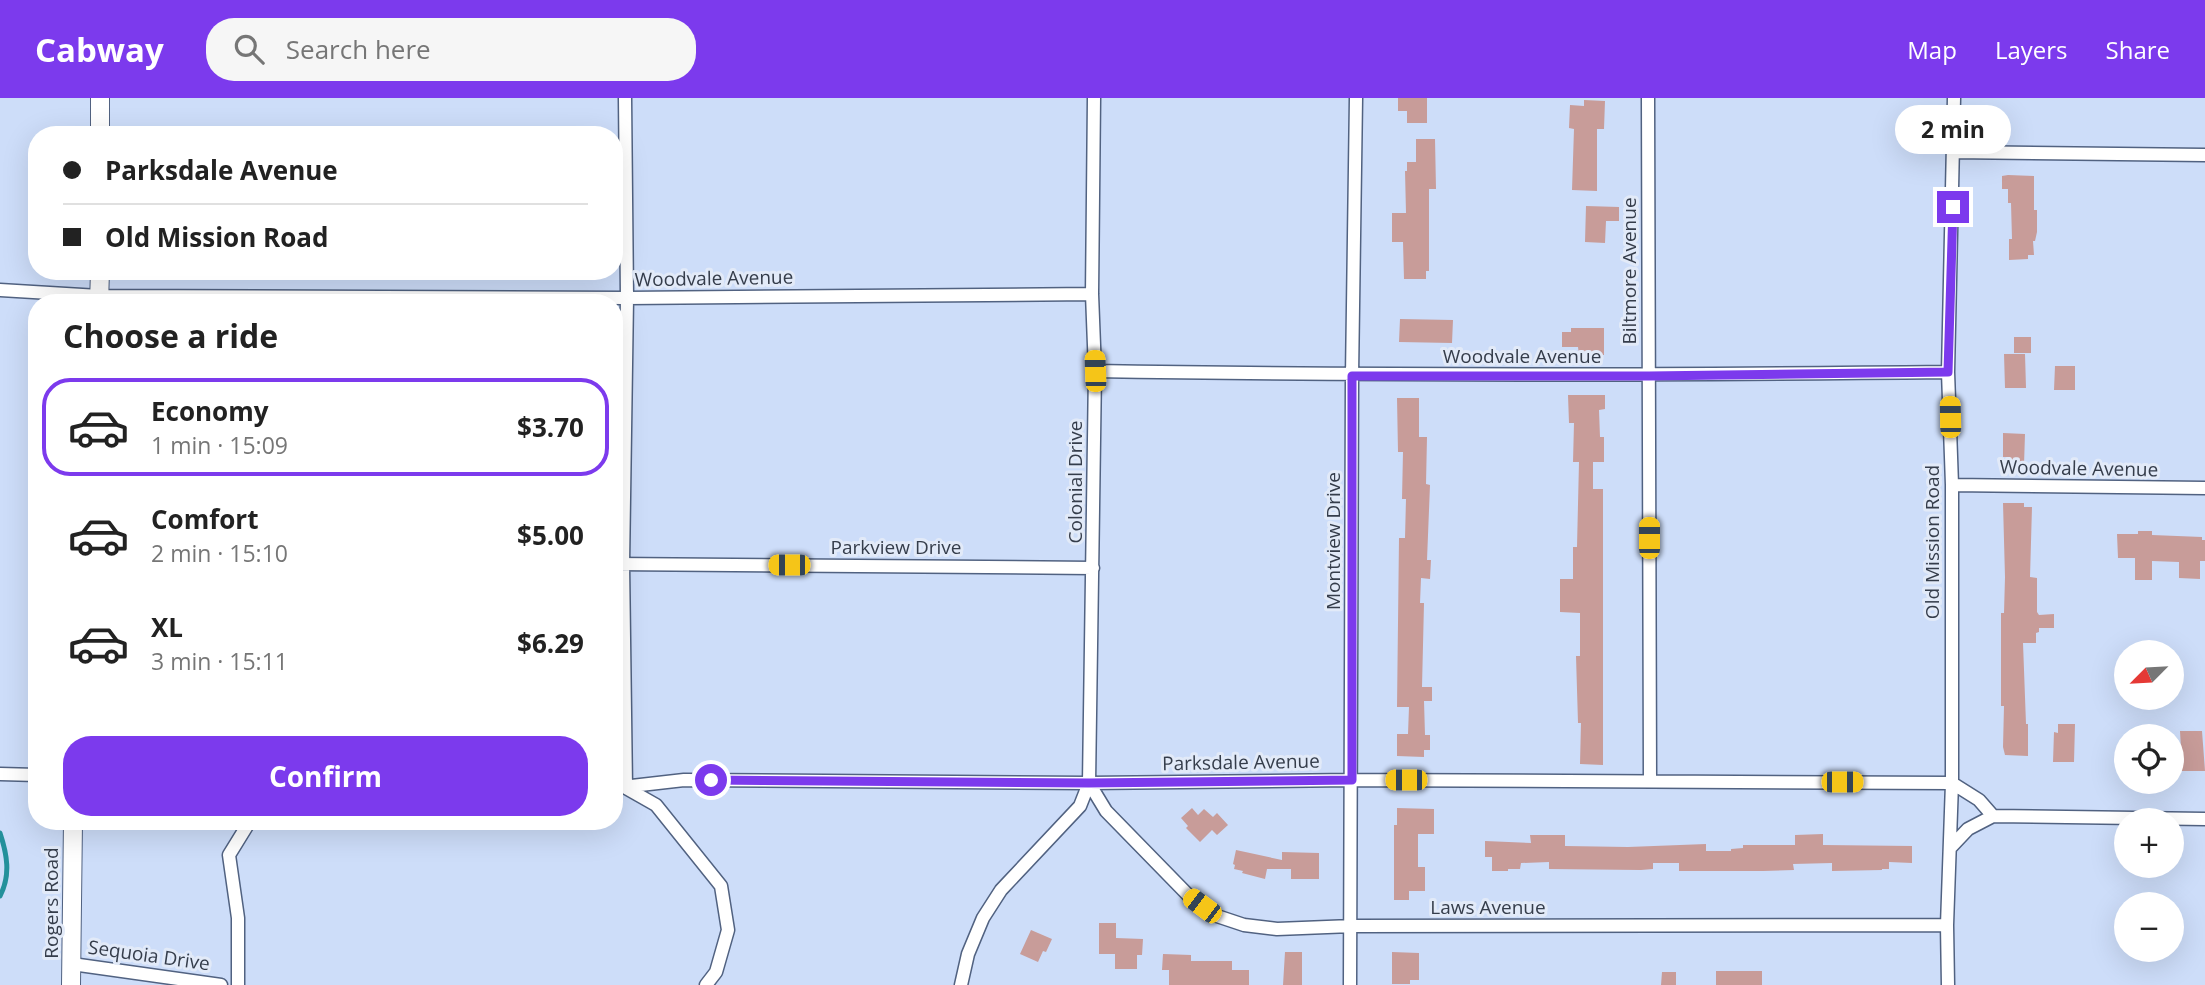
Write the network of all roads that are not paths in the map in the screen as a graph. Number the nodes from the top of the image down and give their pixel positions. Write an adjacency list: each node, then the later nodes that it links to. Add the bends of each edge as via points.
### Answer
1 (100, 98): 7 (street)
2 (625, 98): 14 (street)
3 (1094, 98): 12 (street, Colonial Drive)
4 (1356, 98): 17 (street, Montview Drive)
5 (1648, 98): 18 (street, Biltmore Avenue)
6 (1954, 98): 8 (street, Old Mission Road)
7 (100, 126)
8 (1954, 152): 9 (street); 16 (street, Old Mission Road)
9 (2205, 155)
10 (0, 290): 11 (street, Woodvale Avenue)
11 (44, 294)
12 (1092, 294): 14 (street, Woodvale Avenue); 15 (street, Colonial Drive)
13 (623, 298): 14 (street, Woodvale Avenue)
14 (627, 298): 19 (street)
15 (1095, 371): 17 (street, Woodvale Avenue); 23 (street, Colonial Drive)
16 (1948, 372): 18 (street, Woodvale Avenue); 20 (street, Old Mission Road)
17 (1352, 376): 18 (street, Woodvale Avenue); 26 (street, Montview Drive)
18 (1649, 376): 27 (street, Biltmore Avenue)
19 (623, 431)
20 (1952, 485): 21 (street, Woodvale Avenue); 29 (street, Old Mission Road)
21 (2205, 488)
22 (623, 564): 23 (street, Parkview Drive)
23 (1093, 568): 28 (street, Colonial Drive)
24 (0, 774): 25 (street)
25 (28, 775)
26 (1352, 780): 27 (street, Parksdale Avenue); 28 (street, Parksdale Avenue); 38 (street, Montview Drive)
27 (1650, 781): 29 (street, Parksdale Avenue)
28 (1089, 783): 30 (street, Parksdale Avenue, via 684,780); 38 (street, Laws Avenue, via 1106,811 1190,897 1214,915 1277,929); 44 (street, via 1080,806 1001,890 983,918)
29 (1952, 783): 32 (street, via 1979,800); 36 (street, Old Mission Road)
30 (623, 788)
31 (623, 789): 43 (street, via 656,805 722,886 728,930 716,972)
32 (1993, 816): 33 (street); 36 (street, via 1968,830)
33 (2205, 819)
34 (73, 830): 39 (street, Rogers Road)
35 (244, 830): 42 (street, via 229,855 237,918)
36 (1950, 848): 37 (street, Old Mission Road)
37 (1947, 925): 38 (street, Laws Avenue); 46 (street, Old Mission Road)
38 (1352, 926): 45 (street, Montview Drive)
39 (72, 964): 40 (street, Rogers Road); 41 (street, Sequoia Drive)
40 (71, 985)
41 (221, 985)
42 (238, 985)
43 (706, 985)
44 (961, 985)
45 (1350, 985)
46 (1948, 985)

